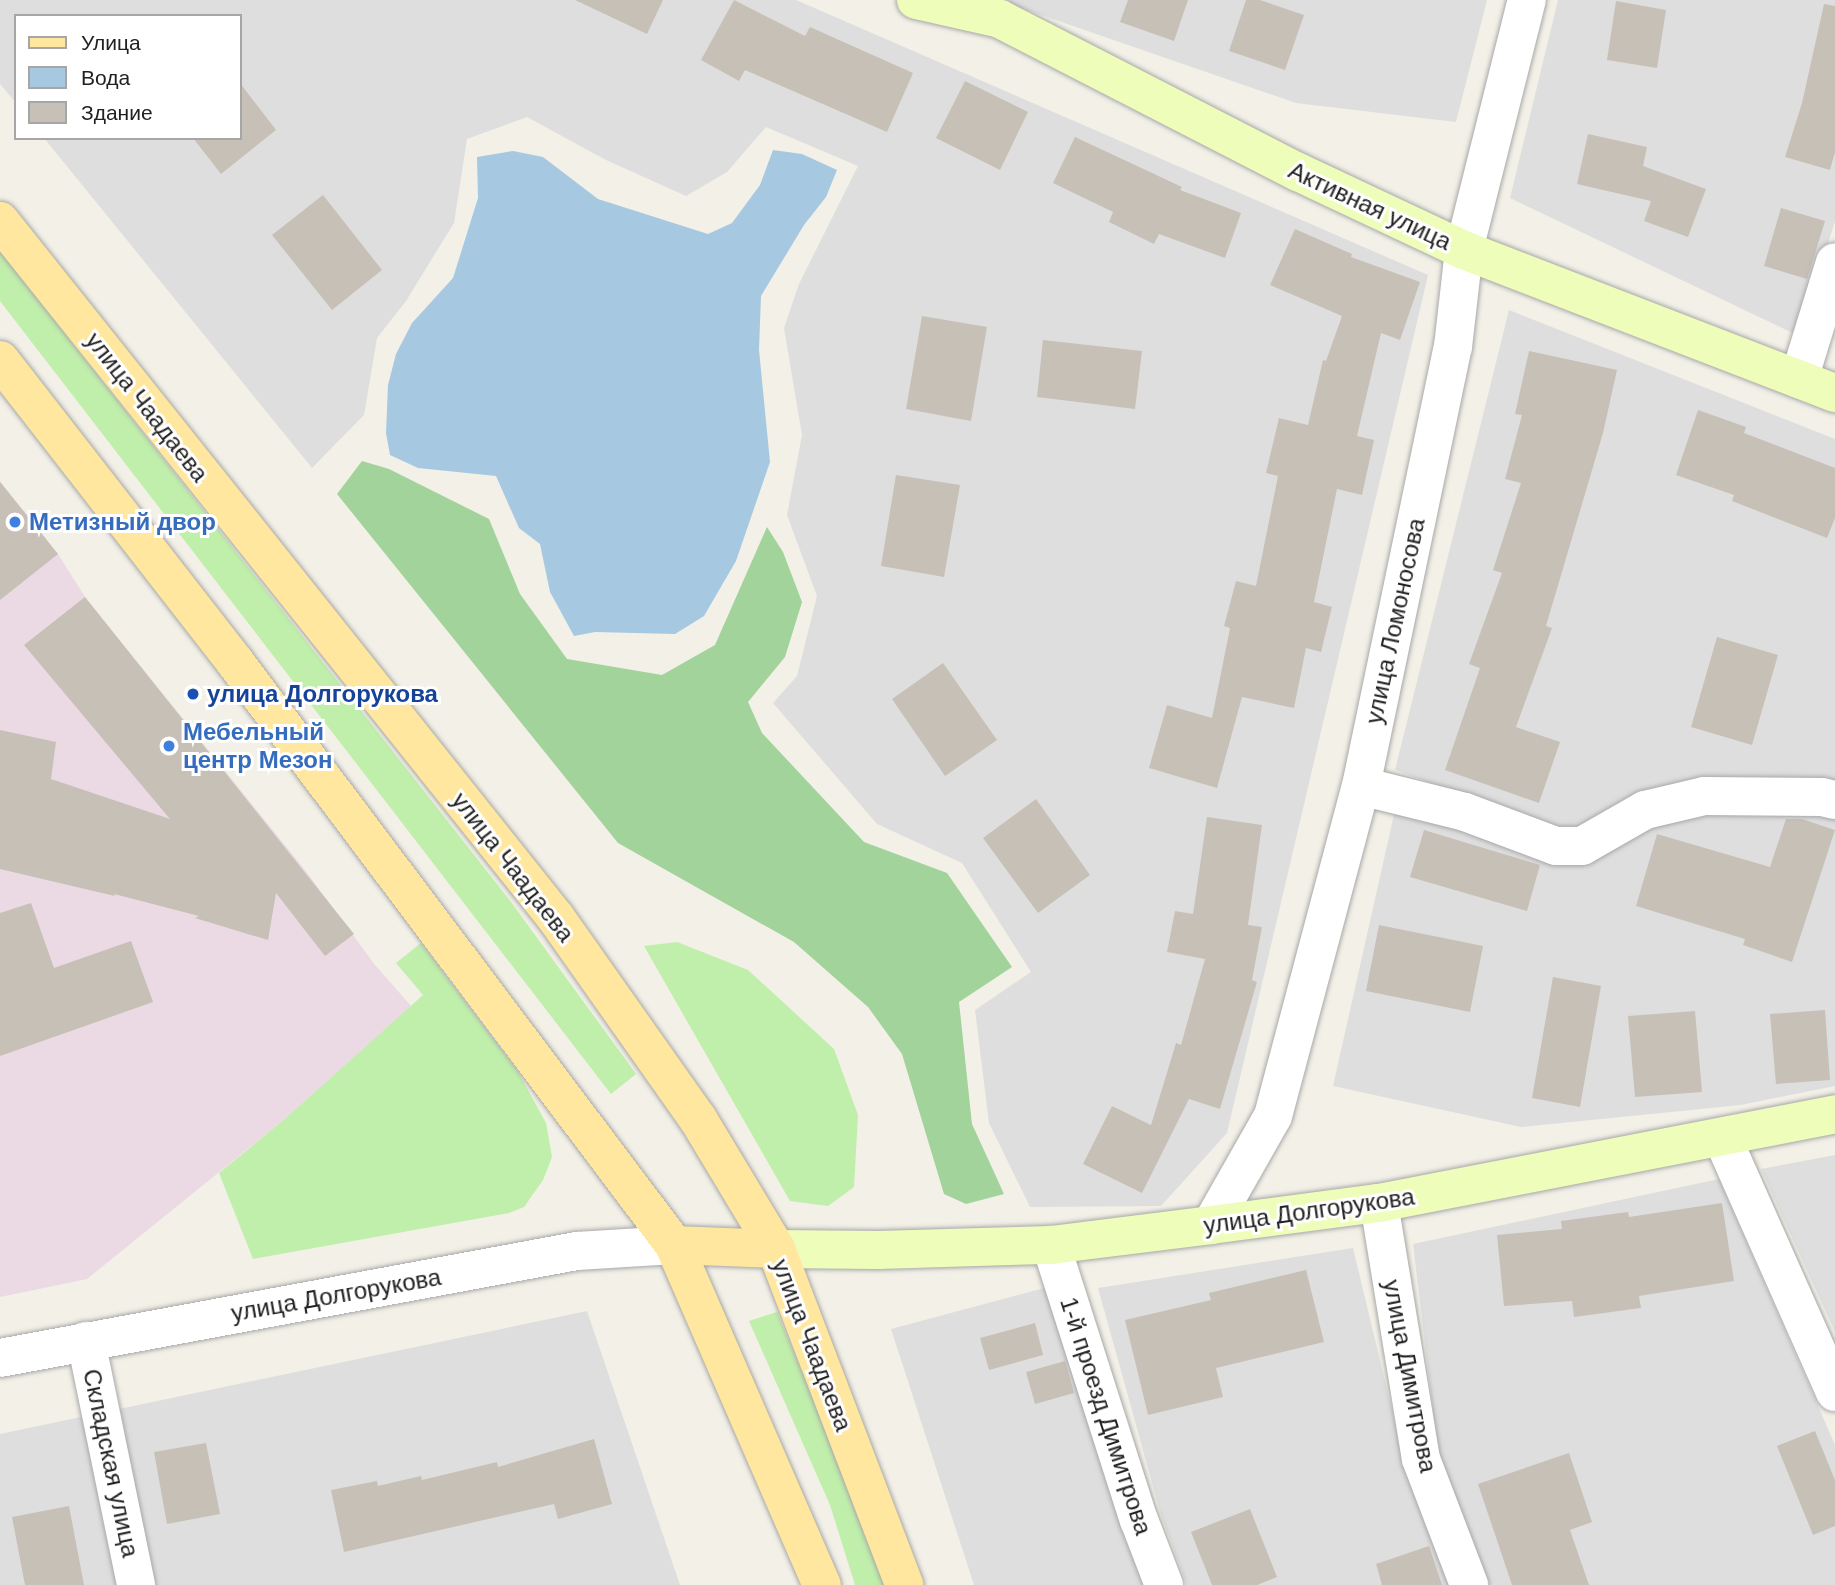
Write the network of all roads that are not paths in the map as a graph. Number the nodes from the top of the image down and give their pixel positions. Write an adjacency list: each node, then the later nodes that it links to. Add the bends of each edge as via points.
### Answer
1 (916, 0): 4 (main road, Активная улица, via 1000,19 1298,173)
2 (1527, 0): 4 (street, улица Ломоносова)
3 (0, 221): 17 (main road, улица Чаадаева, via 556,918 698,1119)
4 (1464, 250): 7 (main road, Активная улица); 9 (street, улица Ломоносова, via 1453,347)
5 (1835, 262): 7 (street)
6 (0, 360): 15 (main road)
7 (1799, 379): 8 (main road, Активная улица)
8 (1835, 393)
9 (1360, 786): 10 (street, via 1465,812 1556,846 1582,846 1645,810 1704,796); 14 (street, улица Ломоносова, via 1273,1116)
10 (1835, 800)
11 (1835, 1114): 12 (main road, улица Долгорукова)
12 (1722, 1136): 13 (main road, улица Долгорукова); 20 (street)
13 (1379, 1203): 14 (main road, улица Долгорукова); 25 (street, улица Димитрова, via 1421,1459)
14 (1211, 1225): 16 (main road, улица Долгорукова)
15 (674, 1245): 17 (main road); 18 (street, улица Долгорукова, via 577,1251); 22 (main road)
16 (1051, 1245): 17 (main road, улица Долгорукова); 24 (street, 1-й проезд Димитрова)
17 (776, 1249): 23 (main road, улица Чаадаева)
18 (86, 1341): 19 (street, улица Долгорукова); 21 (street, Складская улица)
19 (0, 1358)
20 (1835, 1392)
21 (136, 1585)
22 (822, 1585)
23 (904, 1585)
24 (1164, 1585)
25 (1469, 1585)

